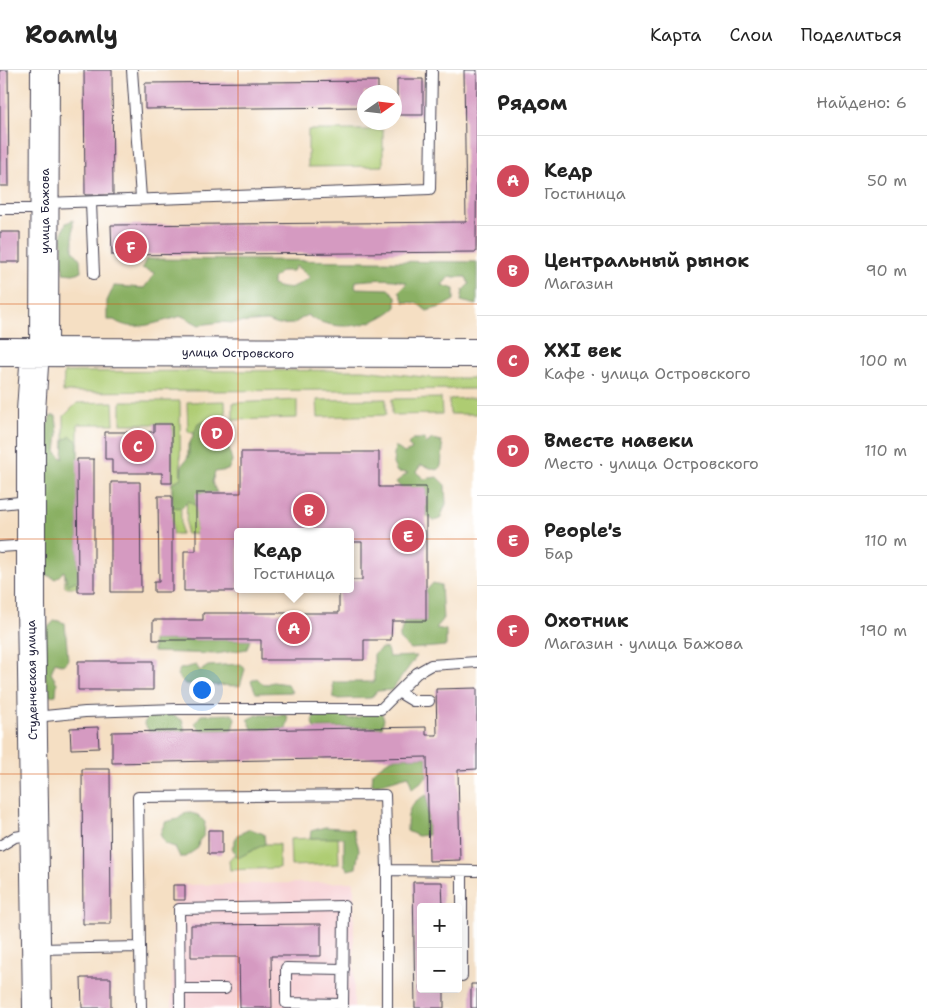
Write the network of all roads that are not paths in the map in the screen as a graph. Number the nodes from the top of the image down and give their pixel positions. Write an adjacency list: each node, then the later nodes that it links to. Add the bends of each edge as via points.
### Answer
1 (44, 70): 6 (street, улица Бажова)
2 (132, 70): 4 (lane)
3 (432, 70): 4 (lane, via 430,189)
4 (142, 198): 5 (lane)
5 (91, 203): 6 (lane); 8 (lane)
6 (45, 206): 7 (lane); 9 (street, улица Бажова)
7 (0, 209)
8 (94, 274)
9 (40, 351): 10 (street, улица Островского); 11 (street, улица Островского); 12 (street, Студенческая улица, via 31,399)
10 (0, 352)
11 (477, 353)
12 (31, 501): 13 (lane); 14 (street, Студенческая улица)
13 (0, 504)
14 (31, 545): 15 (lane); 19 (street, Студенческая улица)
15 (0, 547)
16 (477, 662): 17 (lane, via 431,665 417,673)
17 (398, 692): 18 (lane, via 413,701); 19 (lane, via 381,710 168,709)
18 (429, 701)
19 (31, 717): 20 (street, Студенческая улица)
20 (35, 834): 21 (lane, via 15,837); 27 (street, Студенческая улица)
21 (0, 846)
22 (387, 870): 23 (lane); 25 (lane, via 384,795 138,798); 35 (lane)
23 (462, 870): 24 (lane); 26 (lane)
24 (477, 871)
25 (140, 947): 27 (lane); 33 (lane)
26 (462, 948)
27 (38, 949): 32 (street, Студенческая улица)
28 (344, 968): 29 (lane, via 344,906 180,909); 31 (lane); 31 (lane, via 286,968 286,1003)
29 (180, 989): 30 (lane); 34 (lane)
30 (225, 989)
31 (343, 1006)
32 (37, 1008)
33 (141, 1008)
34 (180, 1008)
35 (387, 1008)

